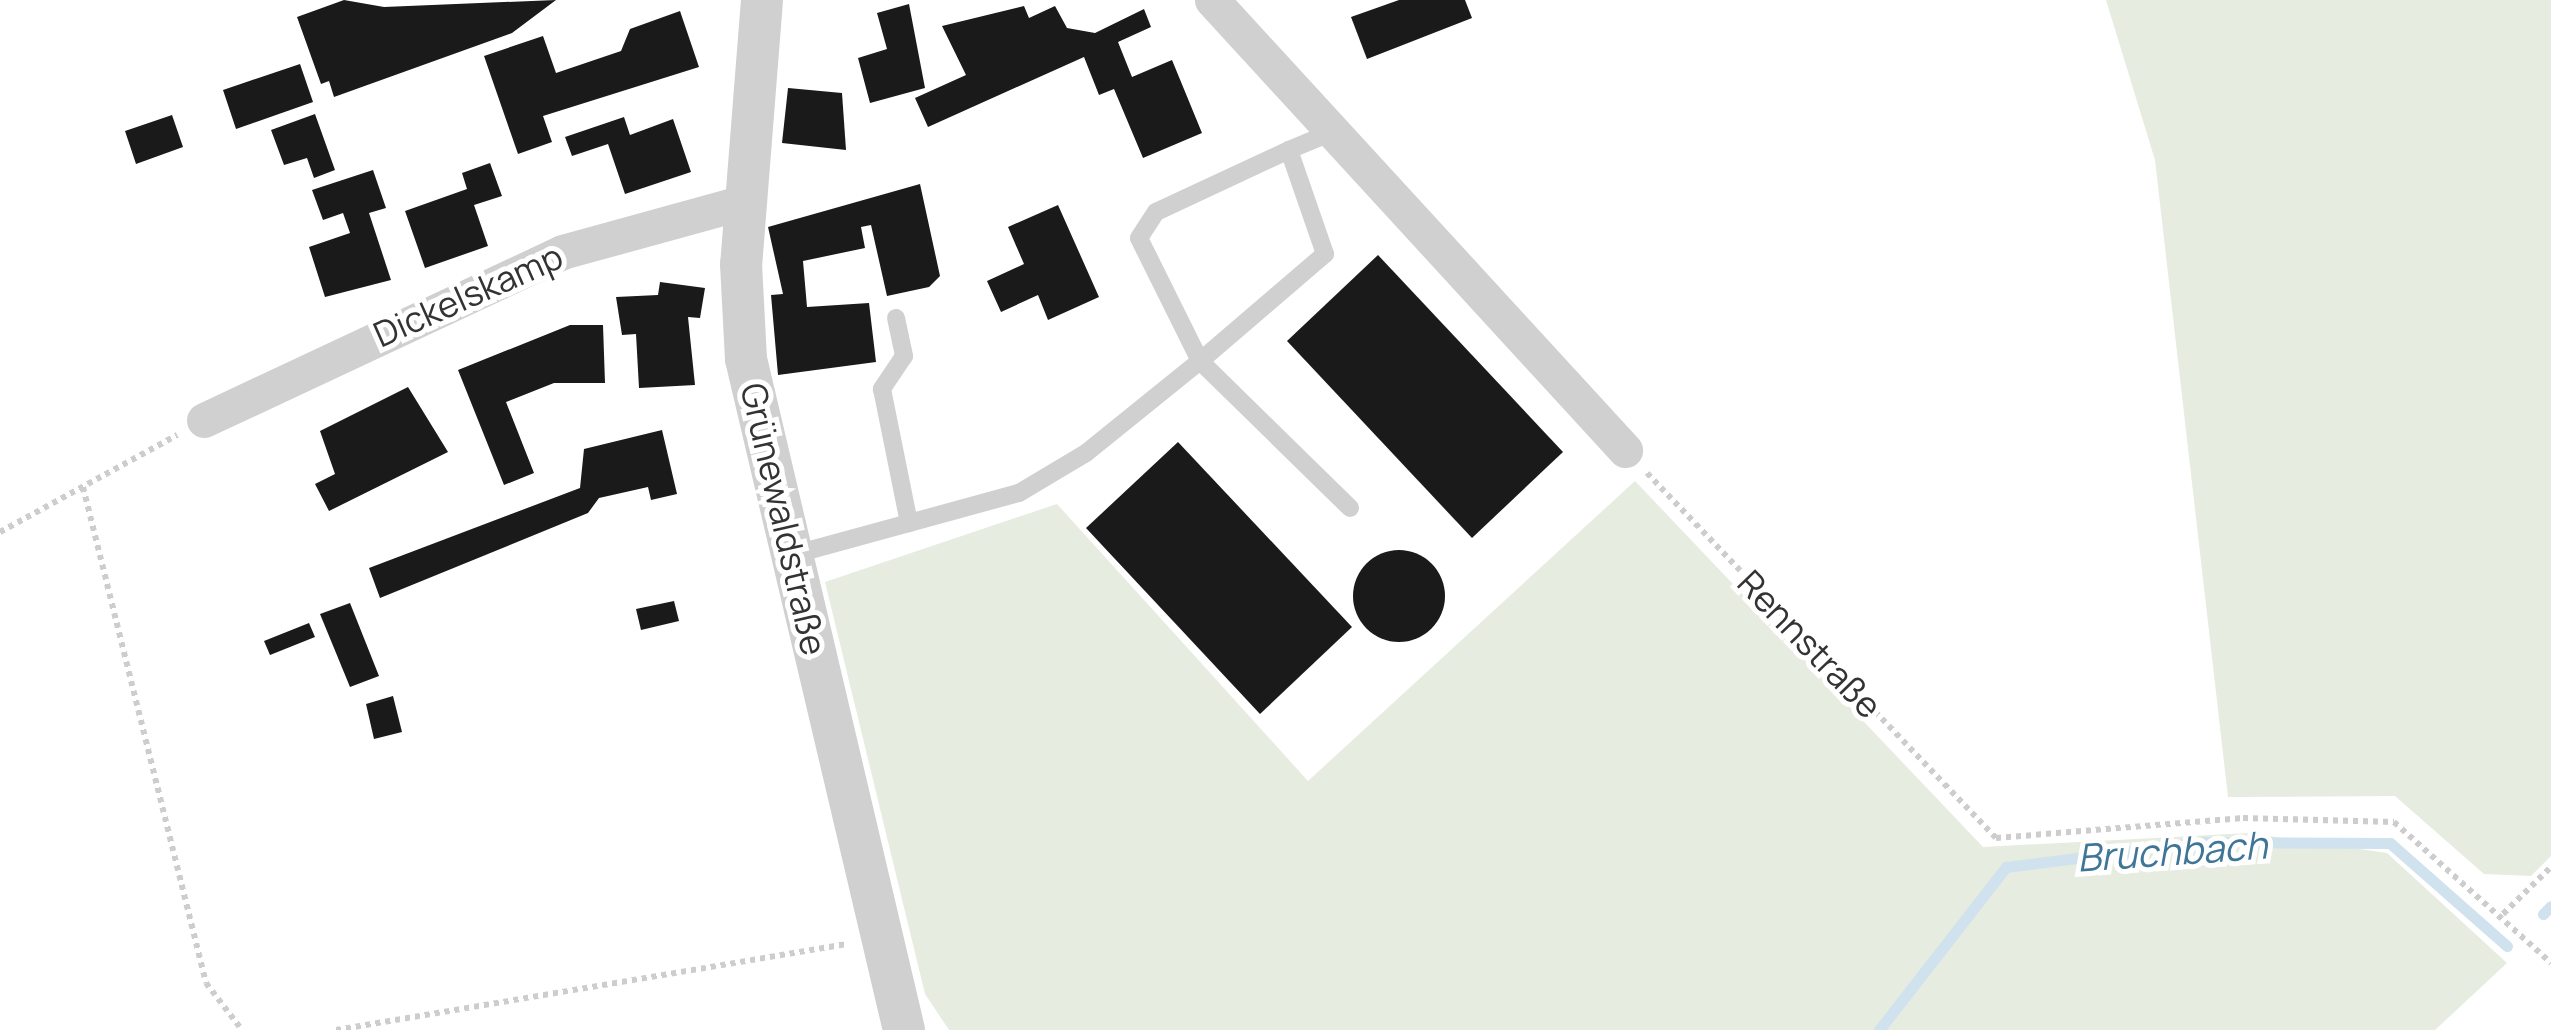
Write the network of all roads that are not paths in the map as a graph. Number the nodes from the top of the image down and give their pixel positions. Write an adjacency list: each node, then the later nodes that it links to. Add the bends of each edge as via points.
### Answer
1 (762, 0): 5 (street, Grünewaldstraße)
2 (1212, 0): 3 (street)
3 (1332, 132): 4 (lane); 9 (street)
4 (1289, 150): 7 (lane, via 1324,254); 7 (lane, via 1156,212 1138,238)
5 (744, 202): 8 (street, Dickelskamp, via 562,252); 12 (street, Grünewaldstraße, via 746,359)
6 (896, 318): 11 (lane, via 904,356 882,389)
7 (1200, 361): 10 (lane); 11 (lane, via 1086,453 1019,493)
8 (204, 420)
9 (1626, 450)
10 (1350, 508)
11 (909, 524): 12 (lane)
12 (792, 556): 13 (street, Grünewaldstraße)
13 (904, 1030)

